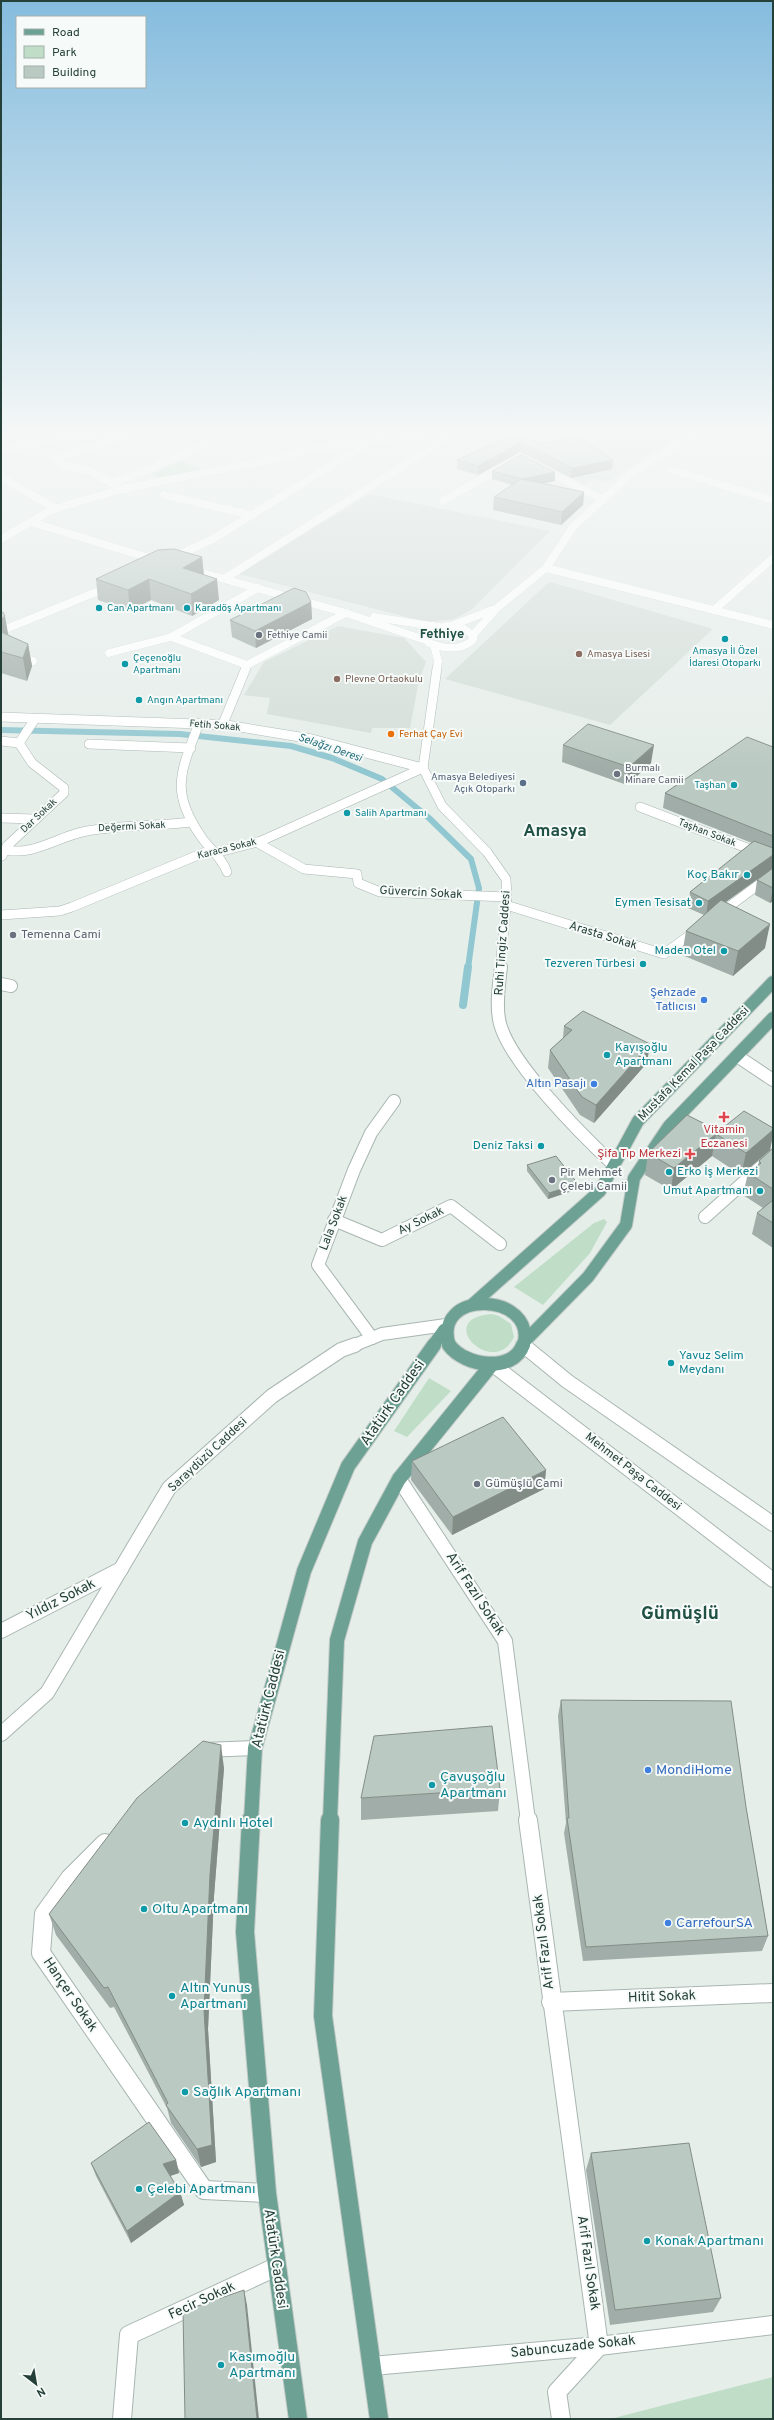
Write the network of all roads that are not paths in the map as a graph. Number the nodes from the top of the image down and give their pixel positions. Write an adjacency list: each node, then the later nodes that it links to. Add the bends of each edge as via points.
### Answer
1 (104, 544): 6 (street)
2 (202, 544): 6 (street)
3 (280, 544): 9 (street)
4 (562, 544): 7 (street)
5 (773, 558): 13 (street)
6 (164, 562): 8 (street); 9 (street)
7 (546, 568): 12 (street); 13 (street)
8 (149, 569)
9 (224, 579): 11 (street)
10 (120, 582): 18 (street)
11 (258, 588): 14 (street); 20 (street)
12 (497, 608): 16 (street); 19 (street)
13 (714, 610): 15 (street)
14 (346, 613): 17 (street); 21 (street); 27 (street)
15 (773, 625)
16 (451, 626): 17 (street); 19 (street, via 467,630)
17 (439, 627): 21 (street, via 426,635)
18 (1, 631)
19 (473, 635): 22 (street, via 470,644)
20 (171, 637): 24 (street); 27 (street)
21 (431, 643): 22 (street); 26 (street)
22 (457, 648): 26 (street)
23 (1, 649): 25 (street)
24 (109, 654)
25 (33, 660)
26 (438, 661): 36 (street)
27 (247, 665): 31 (street)
28 (1, 717): 29 (street, Fetih Sokak)
29 (33, 721): 30 (street, Fetih Sokak); 32 (street)
30 (197, 725): 31 (street, Fetih Sokak); 35 (street)
31 (222, 726): 36 (street, Fetih Sokak, via 304,737 368,750)
32 (21, 740): 33 (street); 39 (street, Dar Sokak, via 22,749 38,771 64,788 64,793)
33 (1, 741)
34 (90, 744): 35 (street)
35 (192, 746): 40 (street, via 182,769 180,794)
36 (423, 768): 41 (street, Karaca Sokak); 47 (street, Ruhi Tingiz Caddesi, via 442,806 487,852 506,879)
37 (640, 807): 44 (street, Taşhan Sokak)
38 (1, 818): 39 (street)
39 (35, 819): 43 (street, Dar Sokak)
40 (192, 822): 42 (street); 43 (street, Değermi Sokak, via 97,828 59,839 31,853)
41 (256, 842): 42 (street, Karaca Sokak); 47 (street, Güvercin Sokak, via 304,869 357,874 358,883 380,892 490,896)
42 (216, 853): 45 (street); 48 (street, Karaca Sokak, via 208,851 136,880 118,890 66,909)
43 (3, 854)
44 (773, 858)
45 (227, 872)
46 (773, 874): 47 (street, Arasta Sokak, via 664,954)
47 (506, 901): 55 (street, Ruhi Tingiz Caddesi, via 499,984 499,1020 513,1053 581,1134)
48 (1, 915)
49 (773, 982): 55 (main road, Mustafa Kemal Paşa Caddesi, via 638,1121)
50 (773, 1018): 51 (main road, Mustafa Kemal Paşa Caddesi)
51 (737, 1056): 52 (street); 62 (main road, Mustafa Kemal Paşa Caddesi, via 669,1126 634,1178 626,1225 588,1277)
52 (773, 1080)
53 (394, 1101): 57 (street, Lala Sokak, via 370,1133)
54 (773, 1156): 56 (street)
55 (614, 1165): 59 (main road, Mustafa Kemal Paşa Caddesi, via 600,1191)
56 (704, 1217)
57 (334, 1220): 58 (street, Ay Sokak, via 382,1240 452,1206); 61 (street, Lala Sokak, via 318,1265)
58 (500, 1244)
59 (473, 1304): 60 (main road, via 456,1312); 62 (main road, via 493,1304 515,1314 526,1332)
60 (445, 1328): 61 (street, Saraydüzü Caddesi, via 406,1329); 63 (main road, via 446,1340 451,1350 461,1358 474,1363); 72 (main road, Atatürk Caddesi, via 348,1466 304,1571)
61 (372, 1338): 67 (street, Saraydüzü Caddesi, via 341,1350 272,1396 169,1488)
62 (524, 1343): 63 (main road, via 513,1357); 65 (street, via 566,1381)
63 (492, 1364): 64 (main road); 69 (street, Mehmet Paşa Caddesi)
64 (399, 1479): 76 (street, Arif Fazıl Sokak, via 505,1641); 81 (main road, via 365,1542 337,1640 323,2016)
65 (773, 1524)
66 (773, 1565): 68 (street)
67 (122, 1569): 70 (street, Yıldız Sokak); 71 (street, Saraydüzü Caddesi, via 47,1693)
68 (773, 1573)
69 (773, 1580)
70 (1, 1631)
71 (1, 1734)
72 (256, 1748): 73 (street, via 199,1750); 77 (main road, Atatürk Caddesi, via 245,1932)
73 (194, 1756)
74 (115, 1833): 77 (street, Hançer Sokak, via 70,1878 44,1914 41,1953 204,2190)
75 (773, 1993): 76 (street, Hitit Sokak)
76 (551, 2002): 80 (street, Arif Fazıl Sokak)
77 (266, 2193): 78 (main road, Atatürk Caddesi)
78 (276, 2267): 82 (street, Fecir Sokak, via 129,2335); 83 (main road, Atatürk Caddesi)
79 (773, 2325): 80 (street, Sabuncuzade Sokak)
80 (599, 2346): 81 (street, Sabuncuzade Sokak); 85 (street, via 557,2392)
81 (372, 2366): 84 (main road)
82 (122, 2419)
83 (298, 2419)
84 (379, 2419)
85 (562, 2419)

